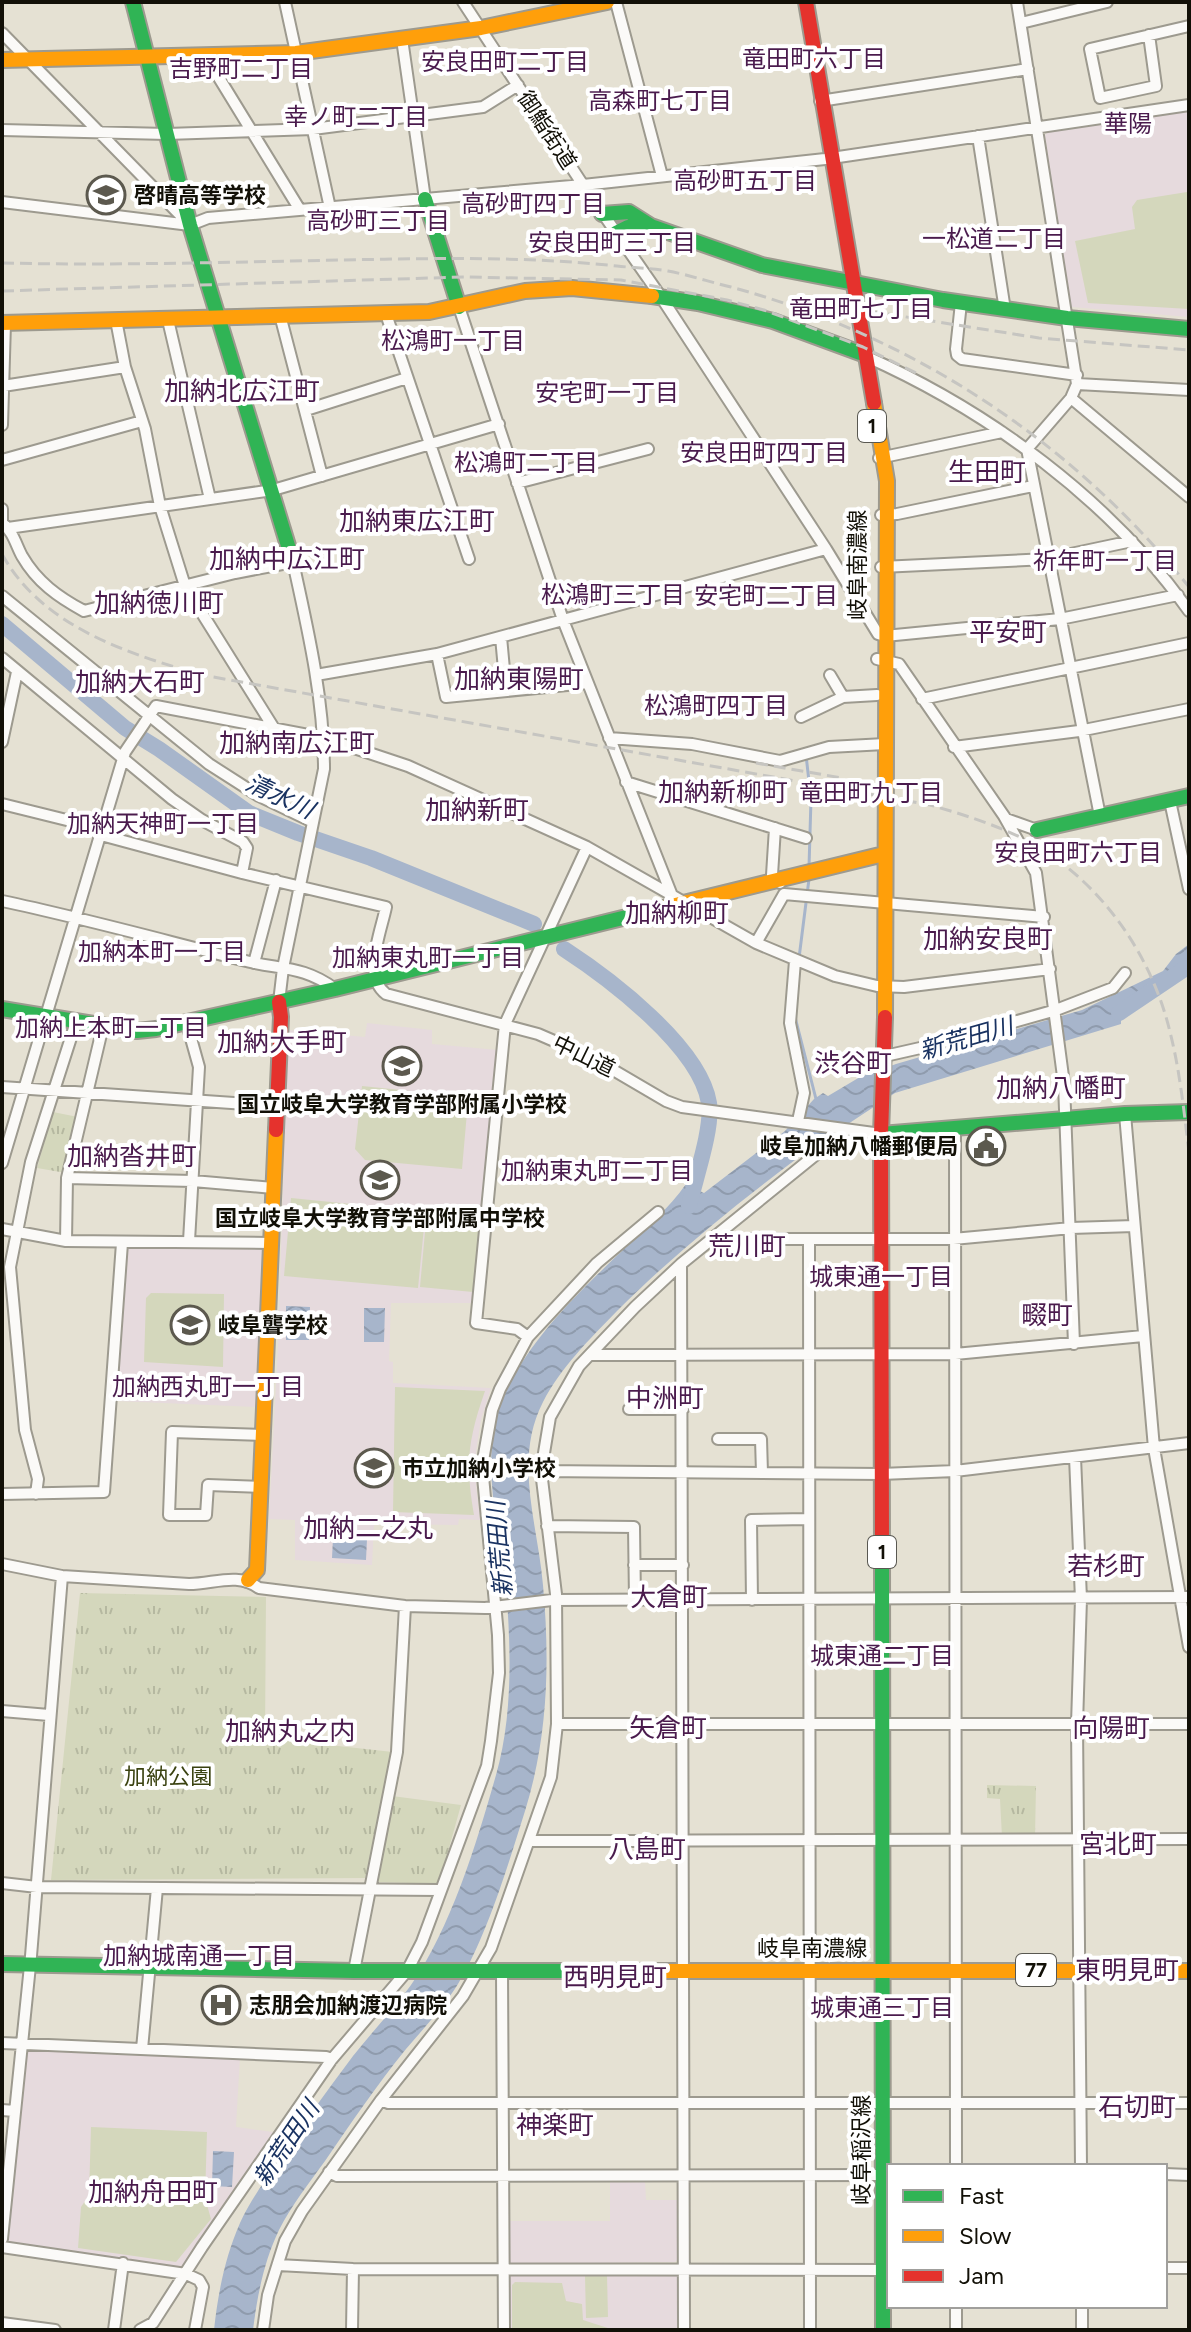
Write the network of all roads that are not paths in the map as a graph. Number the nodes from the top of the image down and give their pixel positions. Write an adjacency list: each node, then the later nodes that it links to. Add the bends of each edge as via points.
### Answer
1 (133, 2): 18 (street)
2 (285, 2): 16 (street)
3 (463, 2): 12 (street, 御鮨街道)
4 (607, 2): 12 (street)
5 (616, 2): 34 (street)
6 (798, 2): 23 (street, 岐阜南濃線 / 1)
7 (806, 2): 23 (street, 岐阜南濃線 / 1)
8 (1017, 2): 10 (street)
9 (1107, 2): 10 (street)
10 (1021, 23): 21 (street)
11 (1189, 26): 14 (street)
12 (481, 28): 15 (street); 22 (street, 御鮨街道)
13 (2, 33): 20 (street)
14 (1149, 35): 14 (street, via 1090,49 1100,98 1156,86)
15 (402, 39): 16 (street); 25 (street)
16 (296, 53): 17 (street); 27 (street)
17 (205, 55): 18 (street); 29 (street)
18 (147, 56): 20 (street); 31 (street)
19 (2, 60): 20 (street)
20 (27, 60): 30 (street)
21 (1028, 69): 23 (street); 26 (street)
22 (518, 85): 25 (street, via 483,107); 35 (street, 御鮨街道)
23 (819, 102): 33 (street, 岐阜南濃線 / 1)
24 (1189, 105): 26 (street)
25 (413, 118): 27 (street); 36 (street)
26 (1037, 128): 32 (street); 54 (street)
27 (313, 129): 29 (street); 40 (street)
28 (2, 130): 30 (street)
29 (253, 131): 31 (street); 41 (street)
30 (101, 133): 31 (street); 39 (street)
31 (167, 134): 37 (street)
32 (978, 136): 33 (street); 50 (street)
33 (829, 158): 34 (street); 46 (street, 岐阜南濃線 / 1)
34 (662, 176): 35 (street)
35 (583, 185): 36 (street); 42 (street, 御鮨街道)
36 (425, 199): 40 (street); 49 (street)
37 (184, 201): 39 (street); 43 (street)
38 (2, 202): 43 (street)
39 (168, 204): 43 (street)
40 (330, 208): 41 (street)
41 (300, 210): 43 (street, via 208,218)
42 (602, 214): 44 (street, via 623,209); 45 (street, 御鮨街道)
43 (190, 225): 53 (street)
44 (651, 226): 45 (street); 46 (street, via 762,265)
45 (616, 233): 47 (street, 御鮨街道)
46 (850, 284): 48 (street); 59 (street, 岐阜南濃線 / 1)
47 (661, 297): 49 (street, via 572,288 525,291); 59 (street, via 773,321); 87 (street, 御鮨街道)
48 (961, 303): 50 (street); 62 (street, via 956,349 962,359)
49 (459, 307): 51 (street); 68 (street)
50 (1005, 310): 54 (street)
51 (386, 314): 52 (street); 61 (street)
52 (280, 315): 53 (street); 66 (street)
53 (218, 317): 56 (street); 79 (street)
54 (1067, 318): 58 (street); 62 (street)
55 (116, 320): 56 (street); 57 (street); 60 (street)
56 (168, 320): 81 (street)
57 (4, 323): 63 (street)
58 (1189, 329)
59 (864, 355): 70 (street, via 957,402); 74 (street, 岐阜南濃線 / 1)
60 (125, 367): 63 (street); 67 (street)
61 (407, 378): 66 (street); 71 (street)
62 (1077, 380): 64 (street); 65 (street)
63 (3, 386): 69 (street)
64 (1189, 390)
65 (1071, 398): 73 (street); 80 (street)
66 (306, 410): 76 (street)
67 (142, 421): 75 (street); 82 (street)
68 (499, 424): 71 (street); 77 (street)
69 (2, 425)
70 (1002, 432): 73 (street); 74 (street)
71 (428, 444): 76 (street); 88 (street)
72 (648, 449): 77 (street)
73 (1027, 449): 78 (street); 86 (street)
74 (881, 458): 84 (street, 岐阜南濃線 / 1)
75 (2, 460)
76 (322, 476): 79 (street)
77 (517, 483): 97 (street)
78 (1033, 486): 84 (street); 89 (street)
79 (273, 490): 81 (street); 90 (street)
80 (1189, 497)
81 (210, 499): 82 (street)
82 (160, 506): 85 (street); 92 (street)
83 (2, 509): 85 (street)
84 (883, 515): 91 (street, 岐阜南濃線 / 1)
85 (4, 525): 92 (street, via 44,586 84,611)
86 (1132, 541): 89 (street); 93 (street)
87 (826, 549): 97 (street); 98 (street)
88 (469, 559)
89 (1047, 559): 91 (street); 96 (street)
90 (293, 562): 92 (street); 106 (street)
91 (883, 567): 98 (street, 岐阜南濃線 / 1)
92 (185, 586): 116 (street)
93 (1178, 595): 95 (street); 96 (street)
94 (2, 596): 114 (street)
95 (1189, 611)
96 (1060, 619): 98 (street); 104 (street)
97 (563, 620): 99 (street); 108 (street)
98 (882, 635): 103 (street, 岐阜南濃線 / 1)
99 (501, 637): 101 (street); 109 (street)
100 (1189, 643): 104 (street)
101 (437, 654): 106 (street); 109 (street, via 446,697)
102 (2, 658): 105 (street)
103 (881, 659): 110 (street, 岐阜南濃線 / 1); 112 (street, via 899,664); 121 (street, 岐阜南濃線 / 1)
104 (1070, 668): 112 (street); 117 (street)
105 (17, 672): 120 (street); 123 (street)
106 (316, 675): 118 (street)
107 (830, 675): 111 (street)
108 (587, 683): 109 (street); 119 (street)
109 (506, 691)
110 (877, 695): 111 (street); 121 (street, 岐阜南濃線 / 1)
111 (843, 697): 115 (street)
112 (922, 699): 122 (street)
113 (1189, 709): 117 (street)
114 (150, 714): 116 (street, via 156,706); 123 (street); 130 (street, via 209,764)
115 (801, 717)
116 (275, 730): 118 (street)
117 (1083, 730): 122 (street); 128 (street)
118 (324, 738): 130 (street, via 324,769); 135 (street, via 408,766)
119 (609, 738): 121 (street, via 692,744 780,761 829,747); 124 (street)
120 (2, 742)
121 (881, 744): 136 (street, 岐阜南濃線 / 1)
122 (954, 747): 129 (street)
123 (123, 758): 133 (street); 137 (street, via 192,813 243,842 247,848)
124 (626, 782): 131 (street); 143 (street)
125 (1189, 796): 126 (street)
126 (1170, 801): 128 (street); 138 (street)
127 (2, 804): 133 (street)
128 (1100, 816): 132 (street)
129 (1006, 819): 132 (street); 147 (street, via 1036,873)
130 (312, 826): 140 (street)
131 (775, 828): 134 (street); 141 (street, via 772,875)
132 (1037, 830)
133 (102, 832): 137 (street); 146 (street)
134 (806, 838)
135 (587, 847): 143 (street); 148 (street)
136 (881, 855): 141 (street, via 809,872); 145 (street, 岐阜南濃線 / 1)
137 (242, 873): 139 (street)
138 (1187, 873): 142 (street)
139 (276, 880): 140 (street); 150 (street)
140 (300, 886): 152 (street); 155 (street, via 386,907)
141 (782, 887): 143 (street); 145 (street, via 806,895); 149 (street)
142 (1189, 889)
143 (679, 900): 148 (street); 149 (street)
144 (2, 901): 146 (street)
145 (881, 902): 147 (street); 156 (street, 岐阜南濃線 / 1)
146 (75, 917): 150 (street); 161 (street)
147 (1044, 917): 153 (street)
148 (545, 938): 155 (street); 164 (street)
149 (756, 943): 151 (street)
150 (254, 963): 152 (street)
151 (799, 963): 156 (street); 176 (street, via 790,1023 804,1093)
152 (283, 968): 157 (street, via 317,975); 158 (street)
153 (1050, 969): 156 (street); 160 (street)
154 (1125, 973): 160 (street, via 1113,988)
155 (375, 979): 157 (street); 164 (street, 中山道, via 386,994)
156 (881, 986): 166 (street, 岐阜南濃線 / 1)
157 (335, 989): 158 (street)
158 (279, 1002): 163 (street); 172 (street)
159 (2, 1009): 161 (street)
160 (1056, 1012): 166 (street); 175 (street)
161 (45, 1016): 162 (street); 168 (street)
162 (76, 1022): 165 (street); 169 (street)
163 (187, 1024): 165 (street, via 137,1031); 171 (street, via 199,1067)
164 (505, 1024): 176 (street, 中山道, via 591,1057 682,1107); 199 (street, via 476,1323 517,1329)
165 (103, 1026): 170 (street)
166 (883, 1062): 179 (street, 岐阜南濃線 / 1)
167 (2, 1087): 168 (street)
168 (23, 1088): 169 (street); 180 (street)
169 (53, 1091): 170 (street); 188 (street)
170 (87, 1094): 171 (street); 181 (street)
171 (196, 1102): 172 (street); 182 (street)
172 (276, 1106): 183 (street)
173 (1189, 1112): 174 (street)
174 (1125, 1114): 175 (street); 185 (street)
175 (1067, 1119): 177 (street); 186 (street)
176 (798, 1121): 178 (street, 中山道)
177 (955, 1130): 179 (street); 191 (street)
178 (845, 1131): 179 (street, 中山道); 189 (street)
179 (881, 1134): 192 (street, 岐阜南濃線 / 1)
180 (2, 1163)
181 (67, 1178): 182 (street); 193 (street)
182 (193, 1181): 183 (street); 194 (street)
183 (273, 1188): 196 (street)
184 (658, 1212): 199 (street, via 597,1263)
185 (1134, 1226): 186 (street); 198 (street)
186 (1071, 1228): 191 (street); 200 (street)
187 (2, 1229): 188 (street)
188 (16, 1231): 193 (street); 221 (street, via 10,1267)
189 (714, 1239): 190 (street); 197 (street)
190 (809, 1239): 192 (street); 202 (street)
191 (953, 1239): 192 (street); 203 (street)
192 (881, 1240): 205 (street, 岐阜南濃線 / 1)
193 (66, 1241): 195 (street)
194 (189, 1241): 195 (street); 196 (street)
195 (122, 1243): 221 (street, via 104,1492)
196 (271, 1243): 208 (street)
197 (681, 1264): 201 (street); 204 (street)
198 (1143, 1336): 200 (street); 211 (street)
199 (528, 1337): 239 (street, via 492,1410 482,1466)
200 (1074, 1344): 203 (street)
201 (683, 1354): 202 (street); 204 (street); 207 (street)
202 (808, 1354): 205 (street); 217 (street)
203 (955, 1354): 205 (street); 214 (street)
204 (590, 1355): 213 (street, via 550,1417)
205 (881, 1355): 218 (street, 岐阜南濃線 / 1)
206 (629, 1409): 207 (street)
207 (683, 1409): 215 (street)
208 (263, 1435): 219 (street); 219 (street, via 172,1432 169,1515 206,1515 208,1485)
209 (718, 1439): 216 (street, via 761,1439)
210 (1189, 1443): 211 (street)
211 (1154, 1448): 212 (street); 229 (street)
212 (1075, 1457): 214 (street); 231 (street)
213 (541, 1471): 215 (street); 223 (street)
214 (955, 1471): 218 (street); 230 (street)
215 (683, 1472): 216 (street); 226 (street)
216 (762, 1473): 217 (street)
217 (808, 1473): 218 (street); 222 (street)
218 (881, 1474): 237 (street, 岐阜南濃線 / 1)
219 (261, 1487): 228 (street, via 257,1570)
220 (2, 1494): 221 (street)
221 (36, 1494)
222 (808, 1519): 235 (street, via 751,1520); 236 (street)
223 (547, 1526): 225 (street, via 634,1527); 232 (street)
224 (2, 1564): 227 (street)
225 (634, 1565): 226 (street); 233 (street)
226 (683, 1565): 234 (street)
227 (62, 1576): 228 (street, via 189,1584); 242 (street)
228 (248, 1580): 238 (street, via 259,1588)
229 (1185, 1598): 231 (street); 240 (street)
230 (955, 1599): 231 (street); 237 (street); 247 (street)
231 (1081, 1599): 248 (street)
232 (554, 1600): 233 (street); 239 (street); 243 (street)
233 (635, 1600): 234 (street)
234 (683, 1600): 235 (street); 244 (street)
235 (752, 1600): 236 (street)
236 (809, 1600): 237 (street); 245 (street)
237 (882, 1600): 246 (street, 岐阜南濃線 / 1)
238 (405, 1606): 239 (street); 260 (street, via 397,1752)
239 (497, 1607): 261 (street, via 499,1673 487,1766)
240 (1189, 1647)
241 (2, 1711): 242 (street)
242 (49, 1715): 258 (street)
243 (557, 1724): 244 (street); 256 (street, via 551,1777)
244 (683, 1724): 245 (street); 252 (street)
245 (809, 1724): 246 (street); 253 (street)
246 (882, 1724): 247 (street); 254 (street, 岐阜南濃線 / 1)
247 (955, 1724): 248 (street); 255 (street)
248 (1077, 1724): 249 (street); 250 (street)
249 (1189, 1724)
250 (1078, 1839): 251 (street); 255 (street); 269 (street)
251 (1189, 1839)
252 (683, 1840): 253 (street); 256 (street); 265 (street)
253 (810, 1840): 254 (street); 266 (street)
254 (883, 1840): 255 (street); 267 (street, 岐阜南濃線 / 1)
255 (956, 1840): 268 (street)
256 (530, 1841): 272 (street)
257 (2, 1883): 258 (street)
258 (37, 1887): 259 (street); 263 (street)
259 (157, 1888): 260 (street); 264 (street)
260 (369, 1890): 261 (street); 270 (street)
261 (440, 1890): 271 (street)
262 (2, 1964): 263 (street, 岐阜南濃線)
263 (30, 1966): 264 (street, 岐阜南濃線); 276 (street)
264 (150, 1968): 270 (street, 岐阜南濃線); 277 (street)
265 (683, 1970): 266 (street, 岐阜南濃線); 274 (street, 岐阜南濃線); 285 (street)
266 (810, 1970): 267 (street, 岐阜南濃線); 286 (street)
267 (883, 1970): 268 (street, 77); 280 (street, 岐阜稲沢線)
268 (956, 1970): 269 (street, 77); 281 (street)
269 (1080, 1970): 273 (street, 77); 282 (street)
270 (354, 1971): 271 (street, 岐阜南濃線)
271 (407, 1971): 272 (street, 岐阜南濃線); 278 (street)
272 (478, 1971): 274 (street, 岐阜南濃線); 279 (street)
273 (1189, 1971)
274 (502, 1972): 284 (street)
275 (2, 2043): 276 (street)
276 (23, 2044): 277 (street); 288 (street)
277 (142, 2049): 278 (street)
278 (332, 2059): 310 (street)
279 (381, 2100): 284 (street); 291 (street)
280 (882, 2103): 281 (street); 286 (street); 294 (street, 岐阜稲沢線)
281 (956, 2103): 282 (street); 289 (street)
282 (1081, 2103): 283 (street); 290 (street)
283 (1189, 2103)
284 (503, 2104): 285 (street); 293 (street)
285 (684, 2104): 286 (street); 297 (street)
286 (810, 2104): 298 (street)
287 (2, 2110): 288 (street)
288 (15, 2111): 296 (street)
289 (956, 2164)
290 (1081, 2164)
291 (329, 2172): 293 (street); 302 (street, via 285,2241)
292 (1167, 2174): 295 (street)
293 (503, 2175): 297 (street); 303 (street)
294 (886, 2175): 298 (street); 309 (street, 岐阜稲沢線)
295 (1189, 2175)
296 (6, 2176): 299 (street)
297 (684, 2176): 298 (street); 308 (street)
298 (810, 2177): 304 (street)
299 (2, 2239)
300 (2, 2247): 301 (street)
301 (123, 2263): 310 (street); 315 (street)
302 (278, 2265): 307 (street); 318 (street)
303 (504, 2268): 307 (street); 308 (street); 320 (street)
304 (810, 2268): 308 (street); 309 (street); 322 (street)
305 (1167, 2268): 306 (street)
306 (1189, 2268)
307 (353, 2269): 319 (street)
308 (684, 2269): 321 (street)
309 (886, 2270): 323 (street, 岐阜稲沢線)
310 (186, 2274): 316 (street, via 153,2323); 317 (street, via 203,2287)
311 (956, 2308): 324 (street)
312 (1082, 2308): 325 (street)
313 (2, 2323): 314 (street)
314 (55, 2330)
315 (114, 2330)
316 (140, 2330)
317 (195, 2330)
318 (263, 2330)
319 (352, 2330)
320 (504, 2330)
321 (684, 2330)
322 (810, 2330)
323 (883, 2330)
324 (956, 2330)
325 (1082, 2330)

